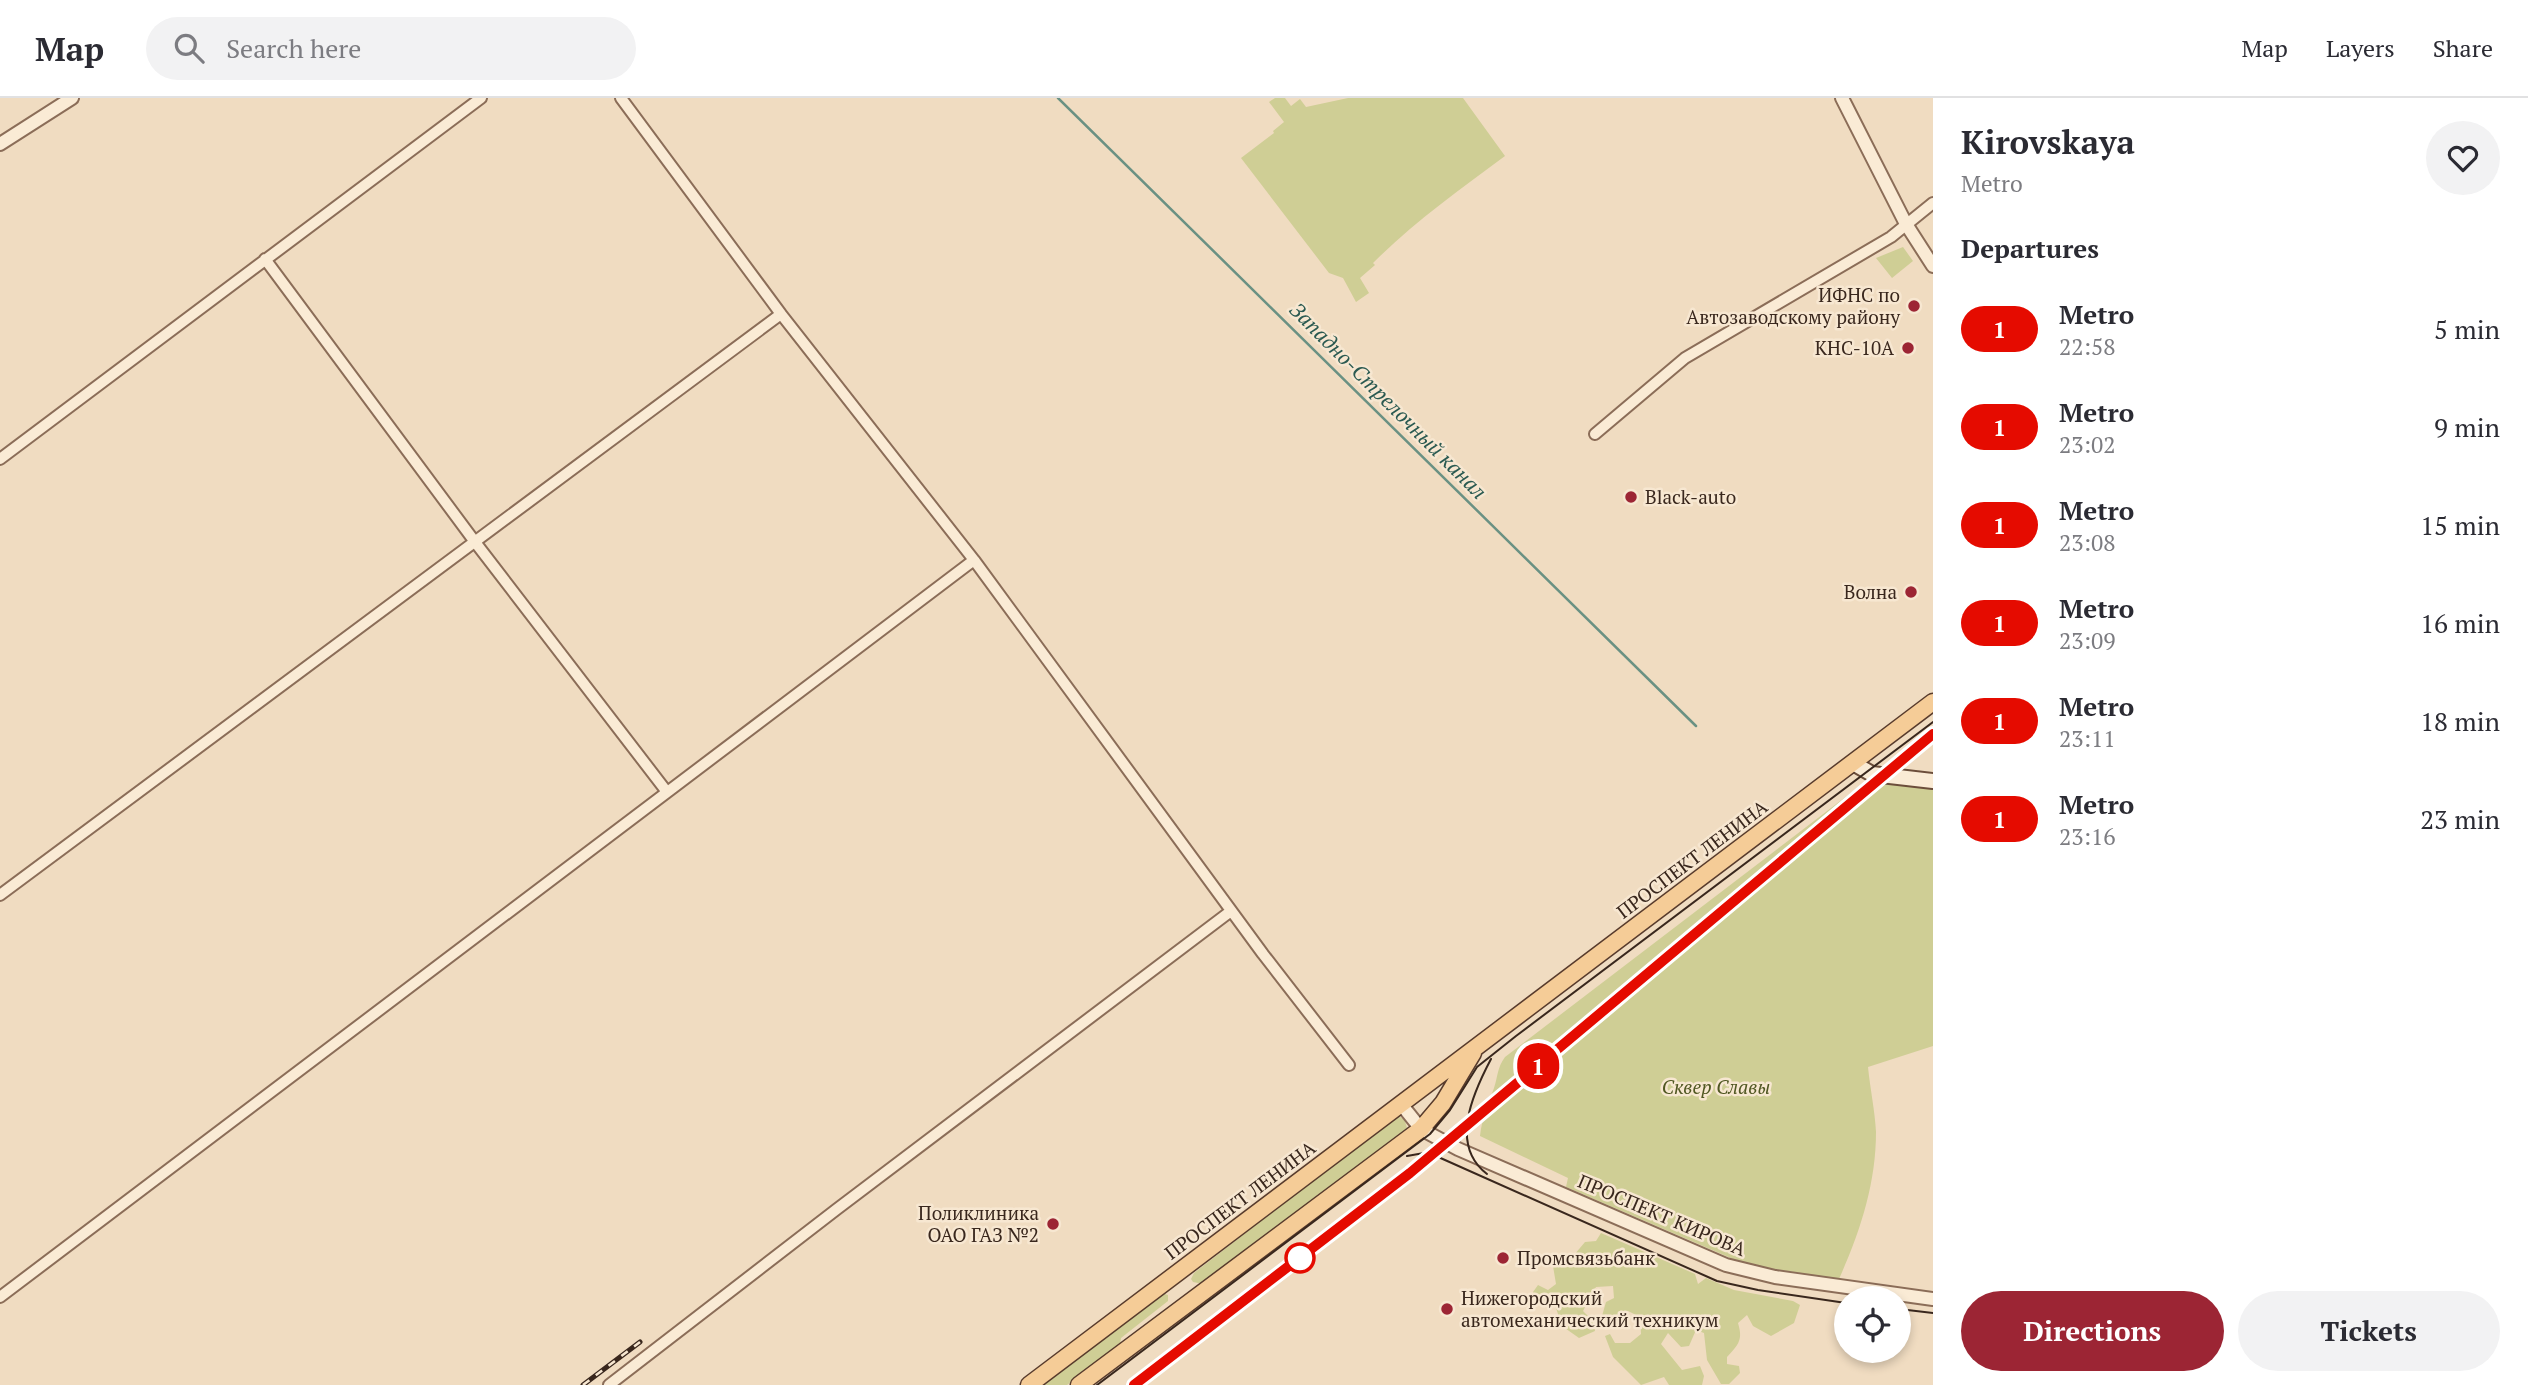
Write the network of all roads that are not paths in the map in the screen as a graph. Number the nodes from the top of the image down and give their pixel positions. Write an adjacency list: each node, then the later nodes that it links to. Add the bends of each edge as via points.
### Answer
1 (72, 98): 5 (street)
2 (481, 98): 8 (street)
3 (621, 98): 10 (street)
4 (1842, 98): 7 (street)
5 (0, 144)
6 (1933, 203): 7 (street)
7 (1906, 224): 9 (street); 11 (street, via 1685,358)
8 (265, 259): 12 (street); 13 (street)
9 (1933, 266)
10 (781, 314): 13 (street); 14 (street)
11 (1595, 434)
12 (0, 459)
13 (475, 542): 18 (street); 19 (street)
14 (974, 560): 18 (street); 20 (street)
15 (1933, 702): 16 (main road, ПРОСПЕКТ ЛЕНИНА)
16 (1853, 763): 17 (main road, via 1872,774); 21 (main road, ПРОСПЕКТ ЛЕНИНА)
17 (1933, 781)
18 (667, 792): 26 (street)
19 (0, 895)
20 (1231, 911): 22 (street); 29 (street)
21 (1476, 1048): 23 (main road, ПРОСПЕКТ ЛЕНИНА); 24 (main road, ПРОСПЕКТ ЛЕНИНА)
22 (1349, 1065)
23 (1401, 1104): 24 (street, ПРОСПЕКТ КИРОВА); 25 (main road, ПРОСПЕКТ ЛЕНИНА)
24 (1422, 1129): 27 (street, ПРОСПЕКТ КИРОВА, via 1458,1149 1726,1265 1774,1277); 28 (main road, ПРОСПЕКТ ЛЕНИНА)
25 (1169, 1279): 28 (main road); 30 (main road, ПРОСПЕКТ ЛЕНИНА)
26 (0, 1297)
27 (1933, 1299)
28 (1187, 1303): 31 (main road, ПРОСПЕКТ ЛЕНИНА)
29 (609, 1385)
30 (1029, 1385)
31 (1079, 1385)

